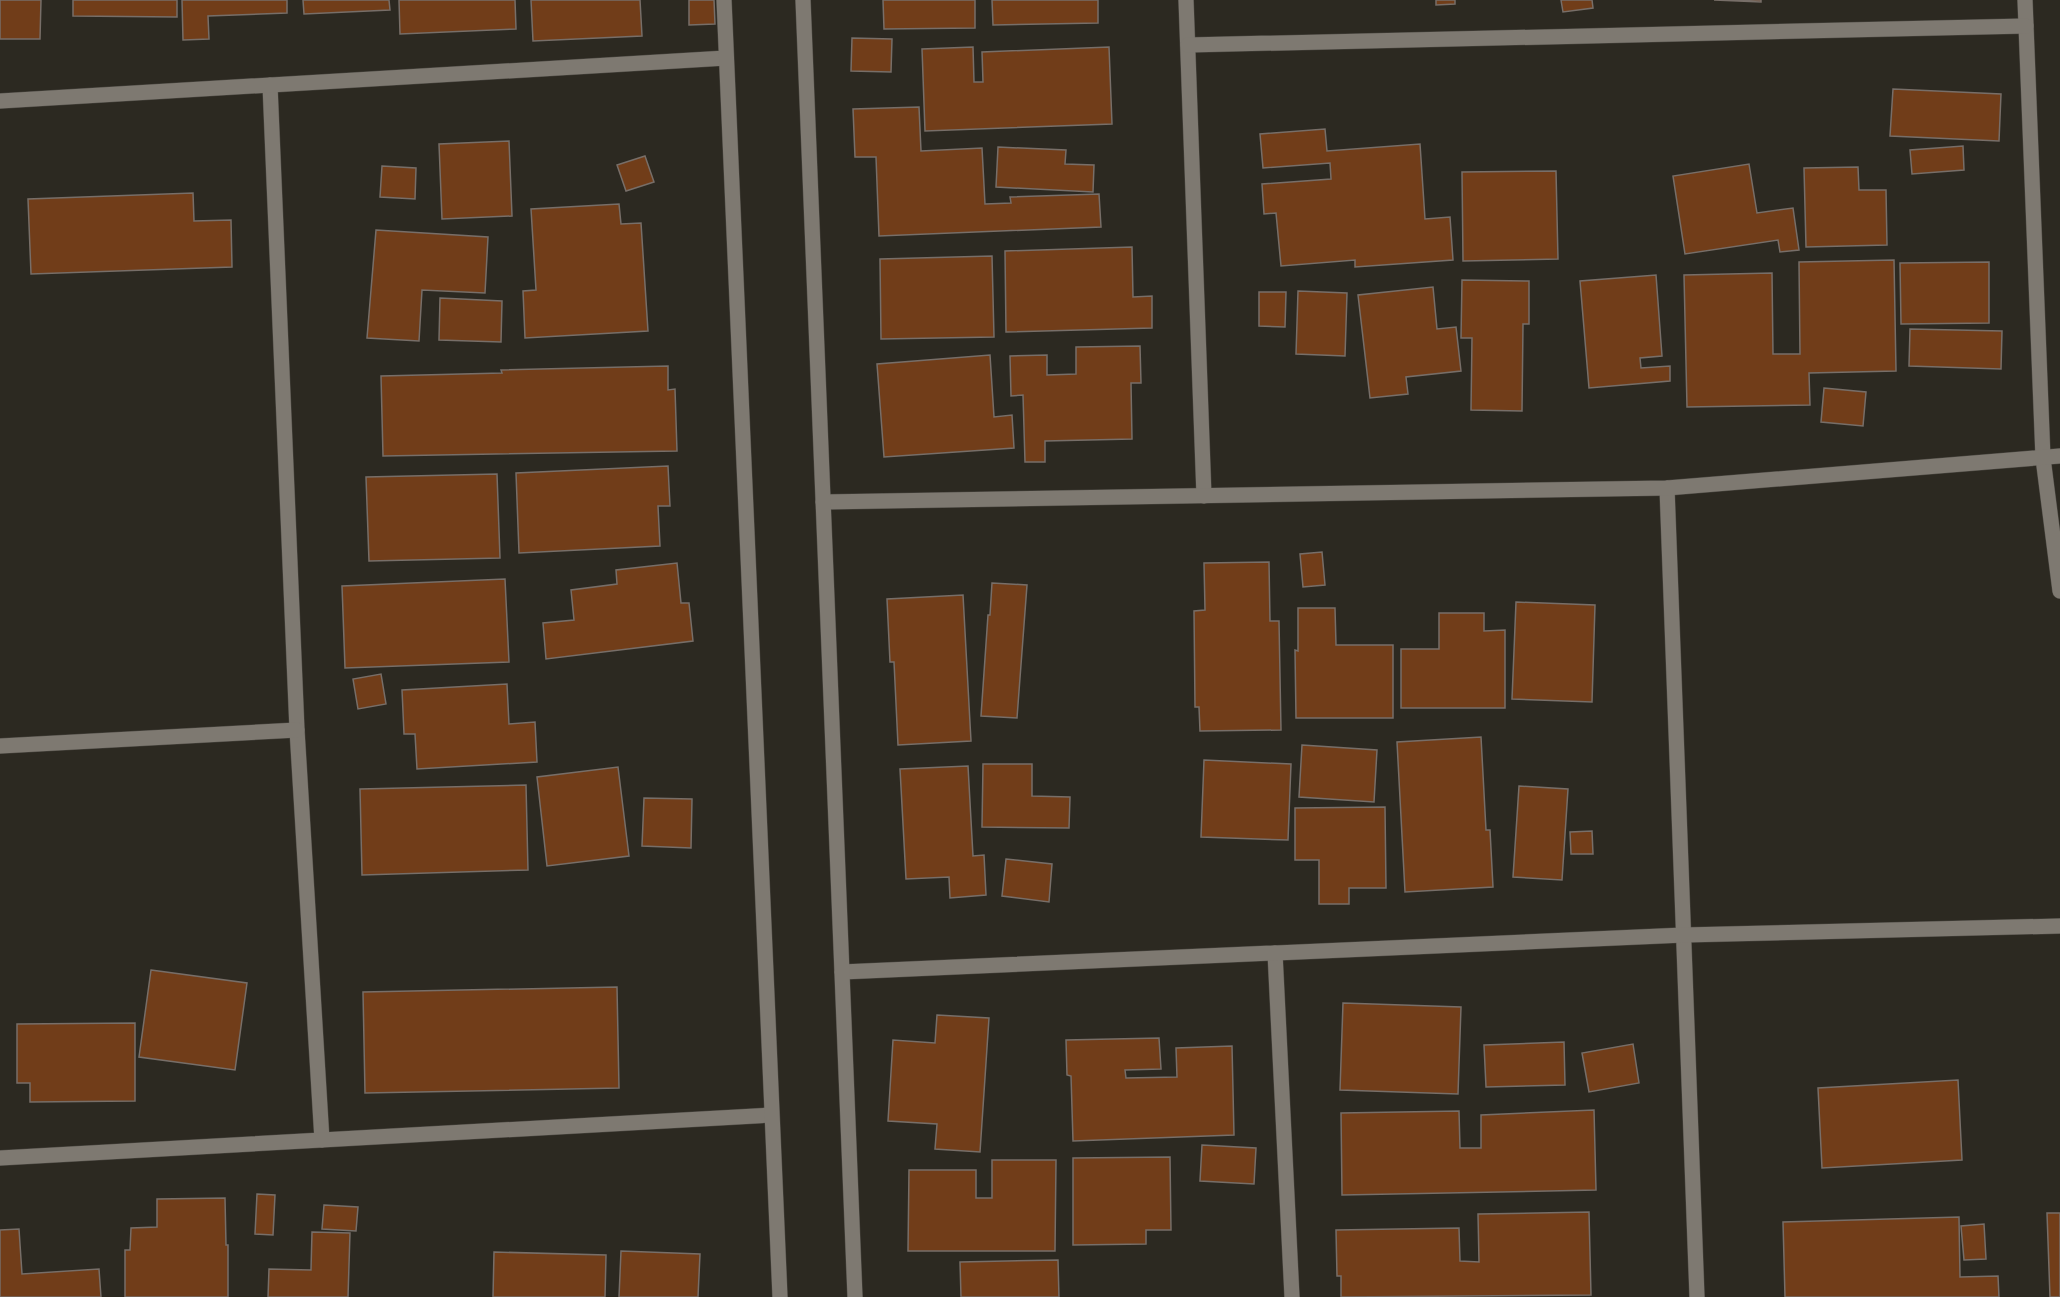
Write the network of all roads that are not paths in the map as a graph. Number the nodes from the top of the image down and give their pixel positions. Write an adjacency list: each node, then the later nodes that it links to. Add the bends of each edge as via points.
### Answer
1 (724, 0): 7 (street)
2 (803, 0): 14 (street)
3 (1186, 0): 6 (street)
4 (2025, 0): 5 (street)
5 (2026, 26): 6 (street); 11 (street)
6 (1188, 45): 13 (street)
7 (726, 58): 8 (street); 22 (street)
8 (270, 86): 9 (street); 16 (street)
9 (0, 101)
10 (2060, 456): 11 (street)
11 (2043, 458): 12 (street); 15 (street)
12 (1667, 488): 13 (street); 19 (street)
13 (1204, 496): 14 (street)
14 (823, 502): 21 (street)
15 (2060, 591)
16 (297, 730): 17 (street); 23 (street)
17 (0, 746)
18 (2060, 926): 19 (street)
19 (1684, 935): 20 (street); 28 (street)
20 (1275, 953): 21 (street); 27 (street)
21 (842, 972): 26 (street)
22 (771, 1115): 23 (street); 25 (street)
23 (322, 1140): 24 (street)
24 (0, 1158)
25 (780, 1297)
26 (855, 1297)
27 (1292, 1297)
28 (1697, 1297)

